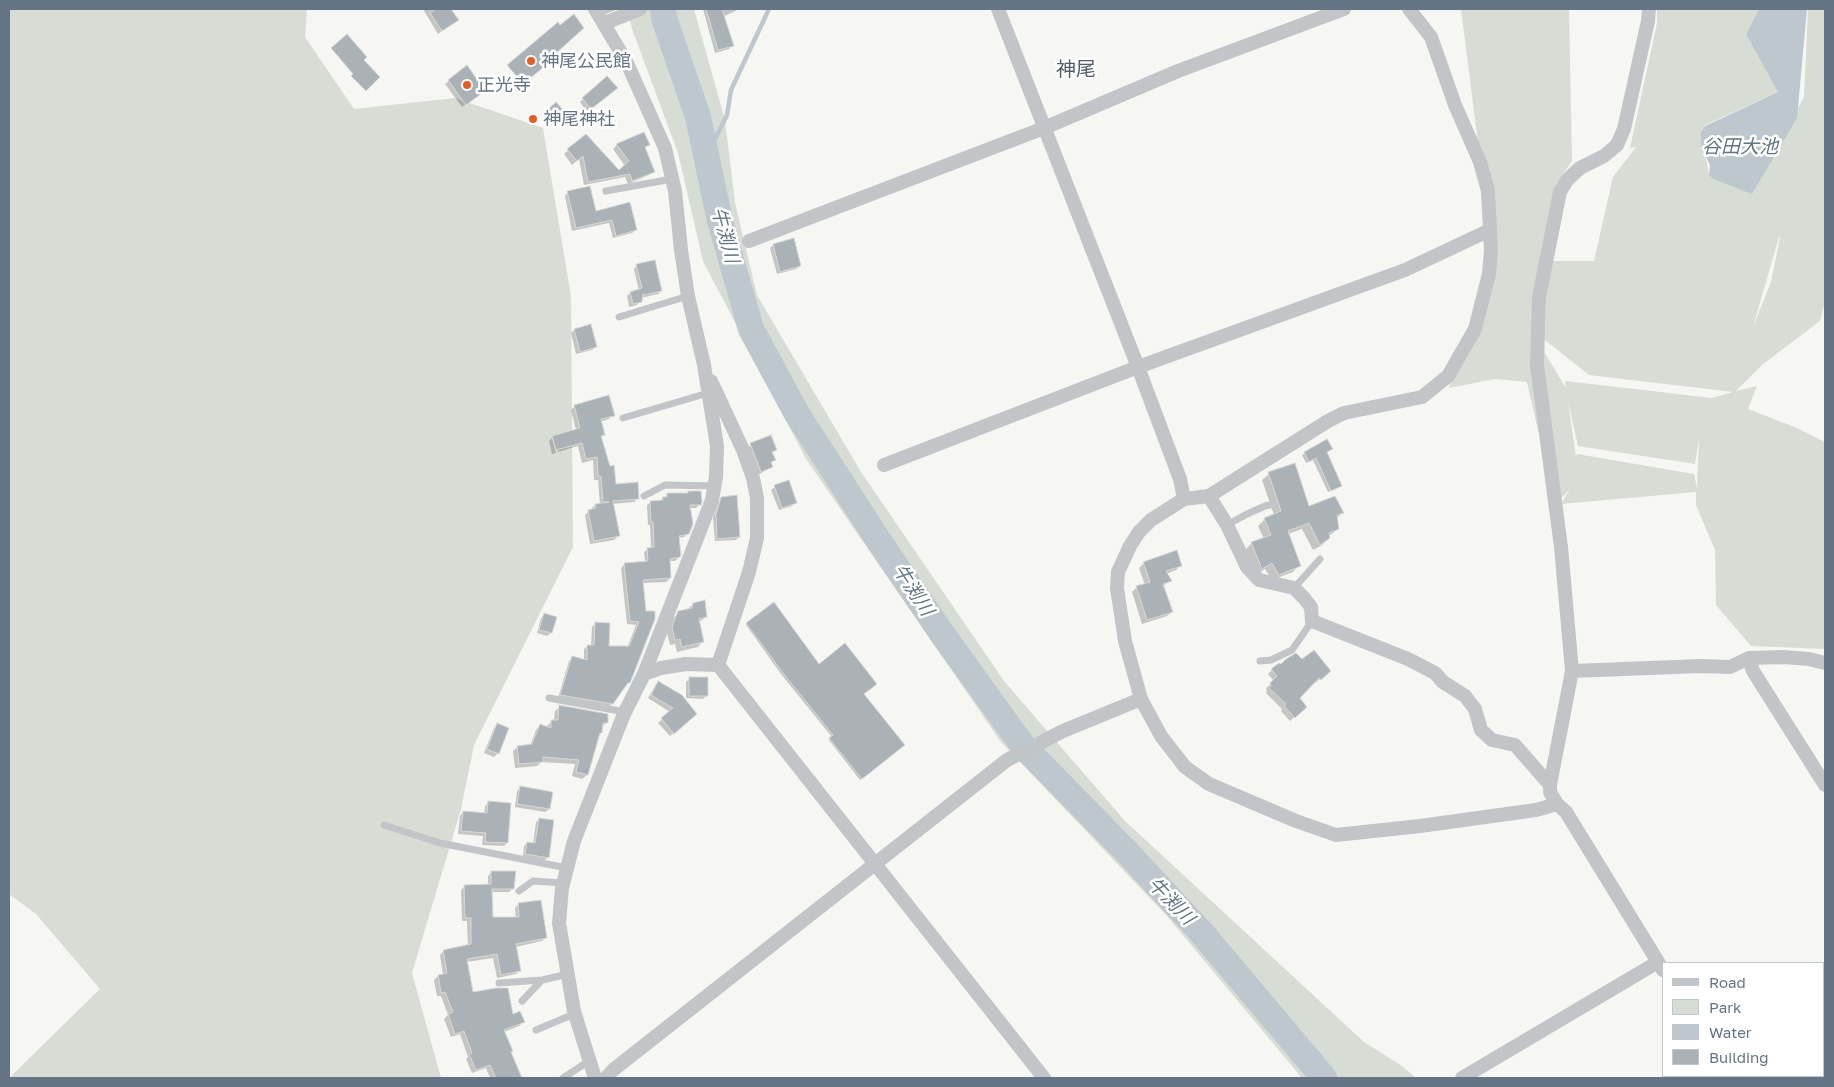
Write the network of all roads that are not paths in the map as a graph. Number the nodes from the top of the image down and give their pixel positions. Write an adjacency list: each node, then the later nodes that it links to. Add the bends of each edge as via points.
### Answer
1 (595, 9): 7 (street)
2 (640, 9): 7 (street)
3 (998, 9): 8 (street)
4 (1344, 9): 8 (street, via 1178,71)
5 (1409, 9): 11 (street, via 1431,36 1455,105 1480,162 1488,191)
6 (1649, 9): 33 (street, via 1624,129 1617,145 1566,180 1560,192 1539,297 1537,365 1561,548)
7 (605, 23): 9 (street, via 665,148)
8 (1044, 128): 12 (street); 16 (street)
9 (672, 179): 10 (lane); 13 (street)
10 (606, 191)
11 (1490, 230): 16 (street, via 1404,270); 22 (street, via 1489,274 1483,305 1475,329 1448,376 1422,396 1344,413 1328,420)
12 (749, 240)
13 (688, 296): 14 (lane); 15 (street)
14 (619, 317)
15 (704, 365): 17 (street); 32 (street, via 743,450 756,498 757,538)
16 (1138, 367): 19 (street); 23 (street)
17 (708, 393): 18 (lane); 20 (street, via 717,446)
18 (623, 418)
19 (884, 465)
20 (715, 486): 21 (lane, via 665,485); 34 (street)
21 (644, 496)
22 (1209, 496): 23 (street); 25 (street)
23 (1184, 499): 36 (street, via 1160,513 1139,532 1118,572 1117,588 1125,642)
24 (1274, 504): 25 (lane)
25 (1227, 525): 27 (street, via 1247,567 1259,580)
26 (1320, 558): 27 (lane)
27 (1294, 588): 28 (street, via 1311,607)
28 (1312, 622): 30 (lane, via 1292,650 1271,660); 38 (street, via 1398,655 1435,674 1465,696 1475,708 1481,730 1492,740 1515,745)
29 (1749, 658): 31 (street, via 1783,657); 33 (street, via 1730,667); 39 (street)
30 (1260, 661)
31 (1825, 663)
32 (718, 665): 34 (street, via 686,664); 42 (street)
33 (1572, 671): 38 (street)
34 (644, 674): 37 (street)
35 (549, 698): 37 (lane)
36 (1141, 699): 40 (street, via 1161,736 1180,761 1209,784 1336,835 1536,810); 42 (street, via 1056,734 1007,760)
37 (625, 712): 43 (street, via 574,841)
38 (1550, 785): 40 (street)
39 (1825, 785)
40 (1557, 804): 46 (street, via 1566,812)
41 (384, 824): 43 (lane, via 440,843)
42 (876, 864): 56 (street); 57 (street)
43 (567, 868): 44 (street)
44 (563, 883): 45 (lane, via 533,881); 47 (street, via 559,923)
45 (519, 892)
46 (1660, 966): 58 (street)
47 (568, 974): 48 (lane); 51 (street)
48 (542, 980): 49 (lane); 50 (lane)
49 (499, 983)
50 (522, 1001)
51 (574, 1014): 52 (lane); 53 (street)
52 (536, 1030)
53 (589, 1061): 54 (lane); 55 (street)
54 (563, 1078)
55 (595, 1078)
56 (606, 1078)
57 (1044, 1078)
58 (1462, 1078)

